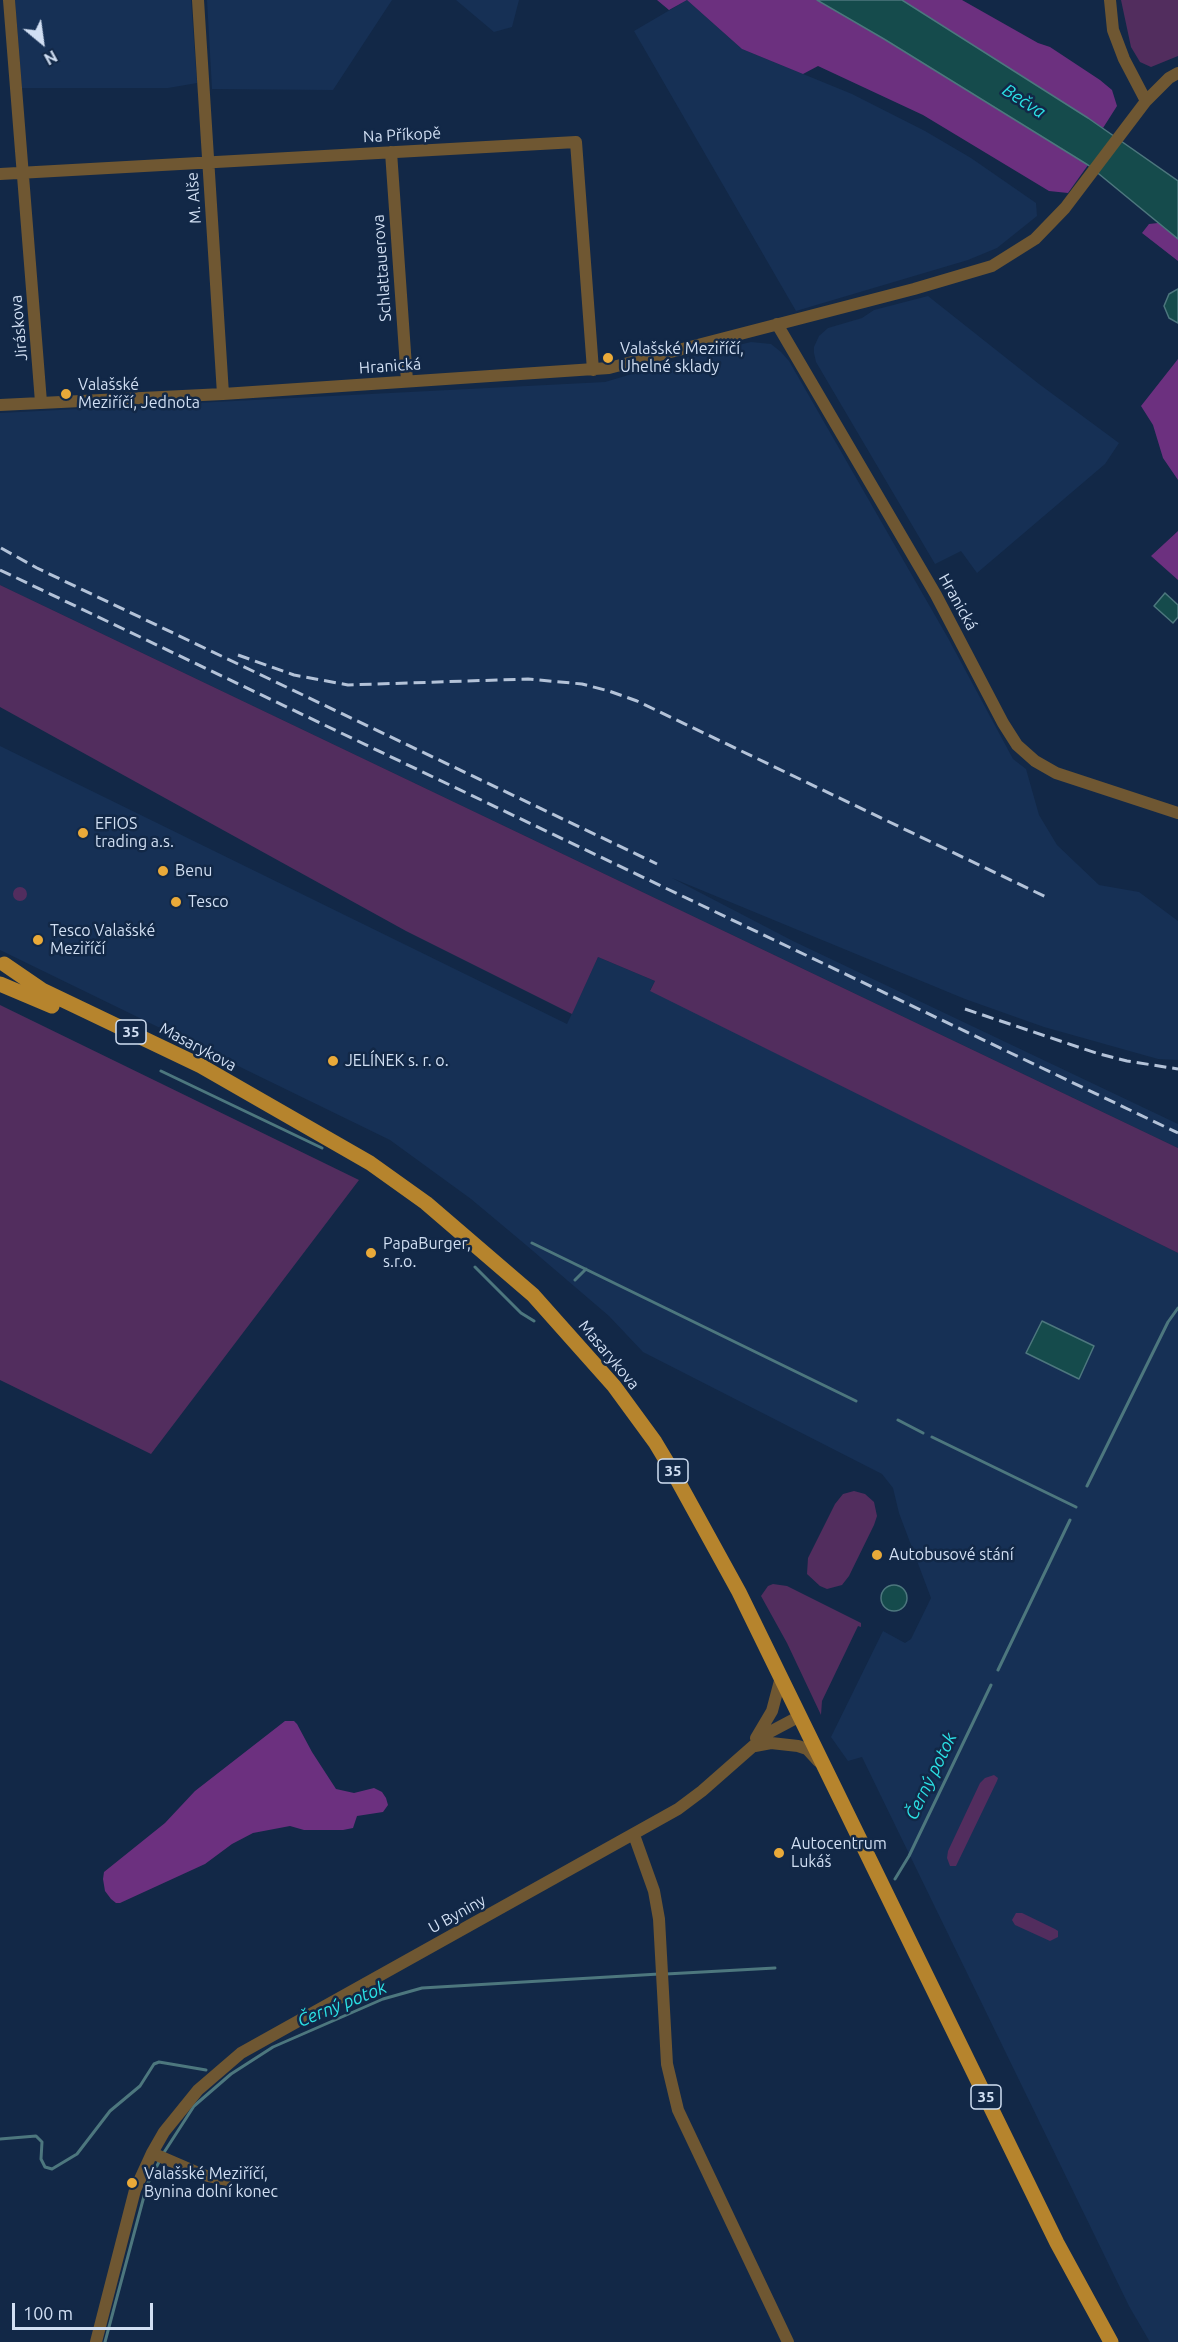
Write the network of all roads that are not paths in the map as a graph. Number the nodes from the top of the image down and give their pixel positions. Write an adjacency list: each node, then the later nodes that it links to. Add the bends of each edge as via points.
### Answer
1 (9, 0): 9 (street, Jiráskova)
2 (198, 0): 7 (street, M. Alše)
3 (1110, 0): 5 (street, via 1113,30)
4 (1178, 73): 5 (street, Hranická)
5 (1146, 102): 10 (street, Hranická, via 1065,208 1035,239 992,266)
6 (391, 152): 7 (street, Na Příkopě); 11 (street, Na Příkopě, via 576,141); 12 (street, Schlattauerova)
7 (209, 163): 9 (street, Na Příkopě); 13 (street, M. Alše)
8 (0, 174): 9 (street, Na Příkopě)
9 (23, 174): 14 (street, Jiráskova)
10 (777, 324): 11 (street, Hranická, via 627,365); 16 (street, Hranická, via 936,595 1017,745 1056,773)
11 (593, 370): 12 (street, Hranická)
12 (407, 381): 13 (street, Hranická)
13 (223, 394): 14 (street, Hranická)
14 (41, 402): 15 (street, Hranická)
15 (0, 405)
16 (1178, 813)
17 (1, 966): 19 (main road, Masarykova / 35, via 42,990 201,1066)
18 (0, 984): 19 (main road, Masarykova / 35)
19 (280, 1113): 20 (main road, Masarykova / 35, via 370,1163 426,1203 533,1295 591,1359 635,1414 673,1472)
20 (781, 1677): 21 (main road, Masarykova / 35); 22 (street, via 772,1712)
21 (800, 1716): 22 (street); 23 (main road, 35)
22 (750, 1747): 23 (street, via 771,1743 798,1746 807,1749); 24 (street, U Byniny, via 702,1791)
23 (824, 1768): 29 (main road, 35, via 1057,2243)
24 (634, 1835): 25 (street, U Byniny, via 241,2053 198,2090 164,2132); 28 (street, via 660,1919 667,2064 678,2110)
25 (159, 2155): 26 (street, via 202,2175); 27 (street, U Byniny, via 135,2190)
26 (226, 2180)
27 (96, 2342)
28 (788, 2342)
29 (1111, 2342)

